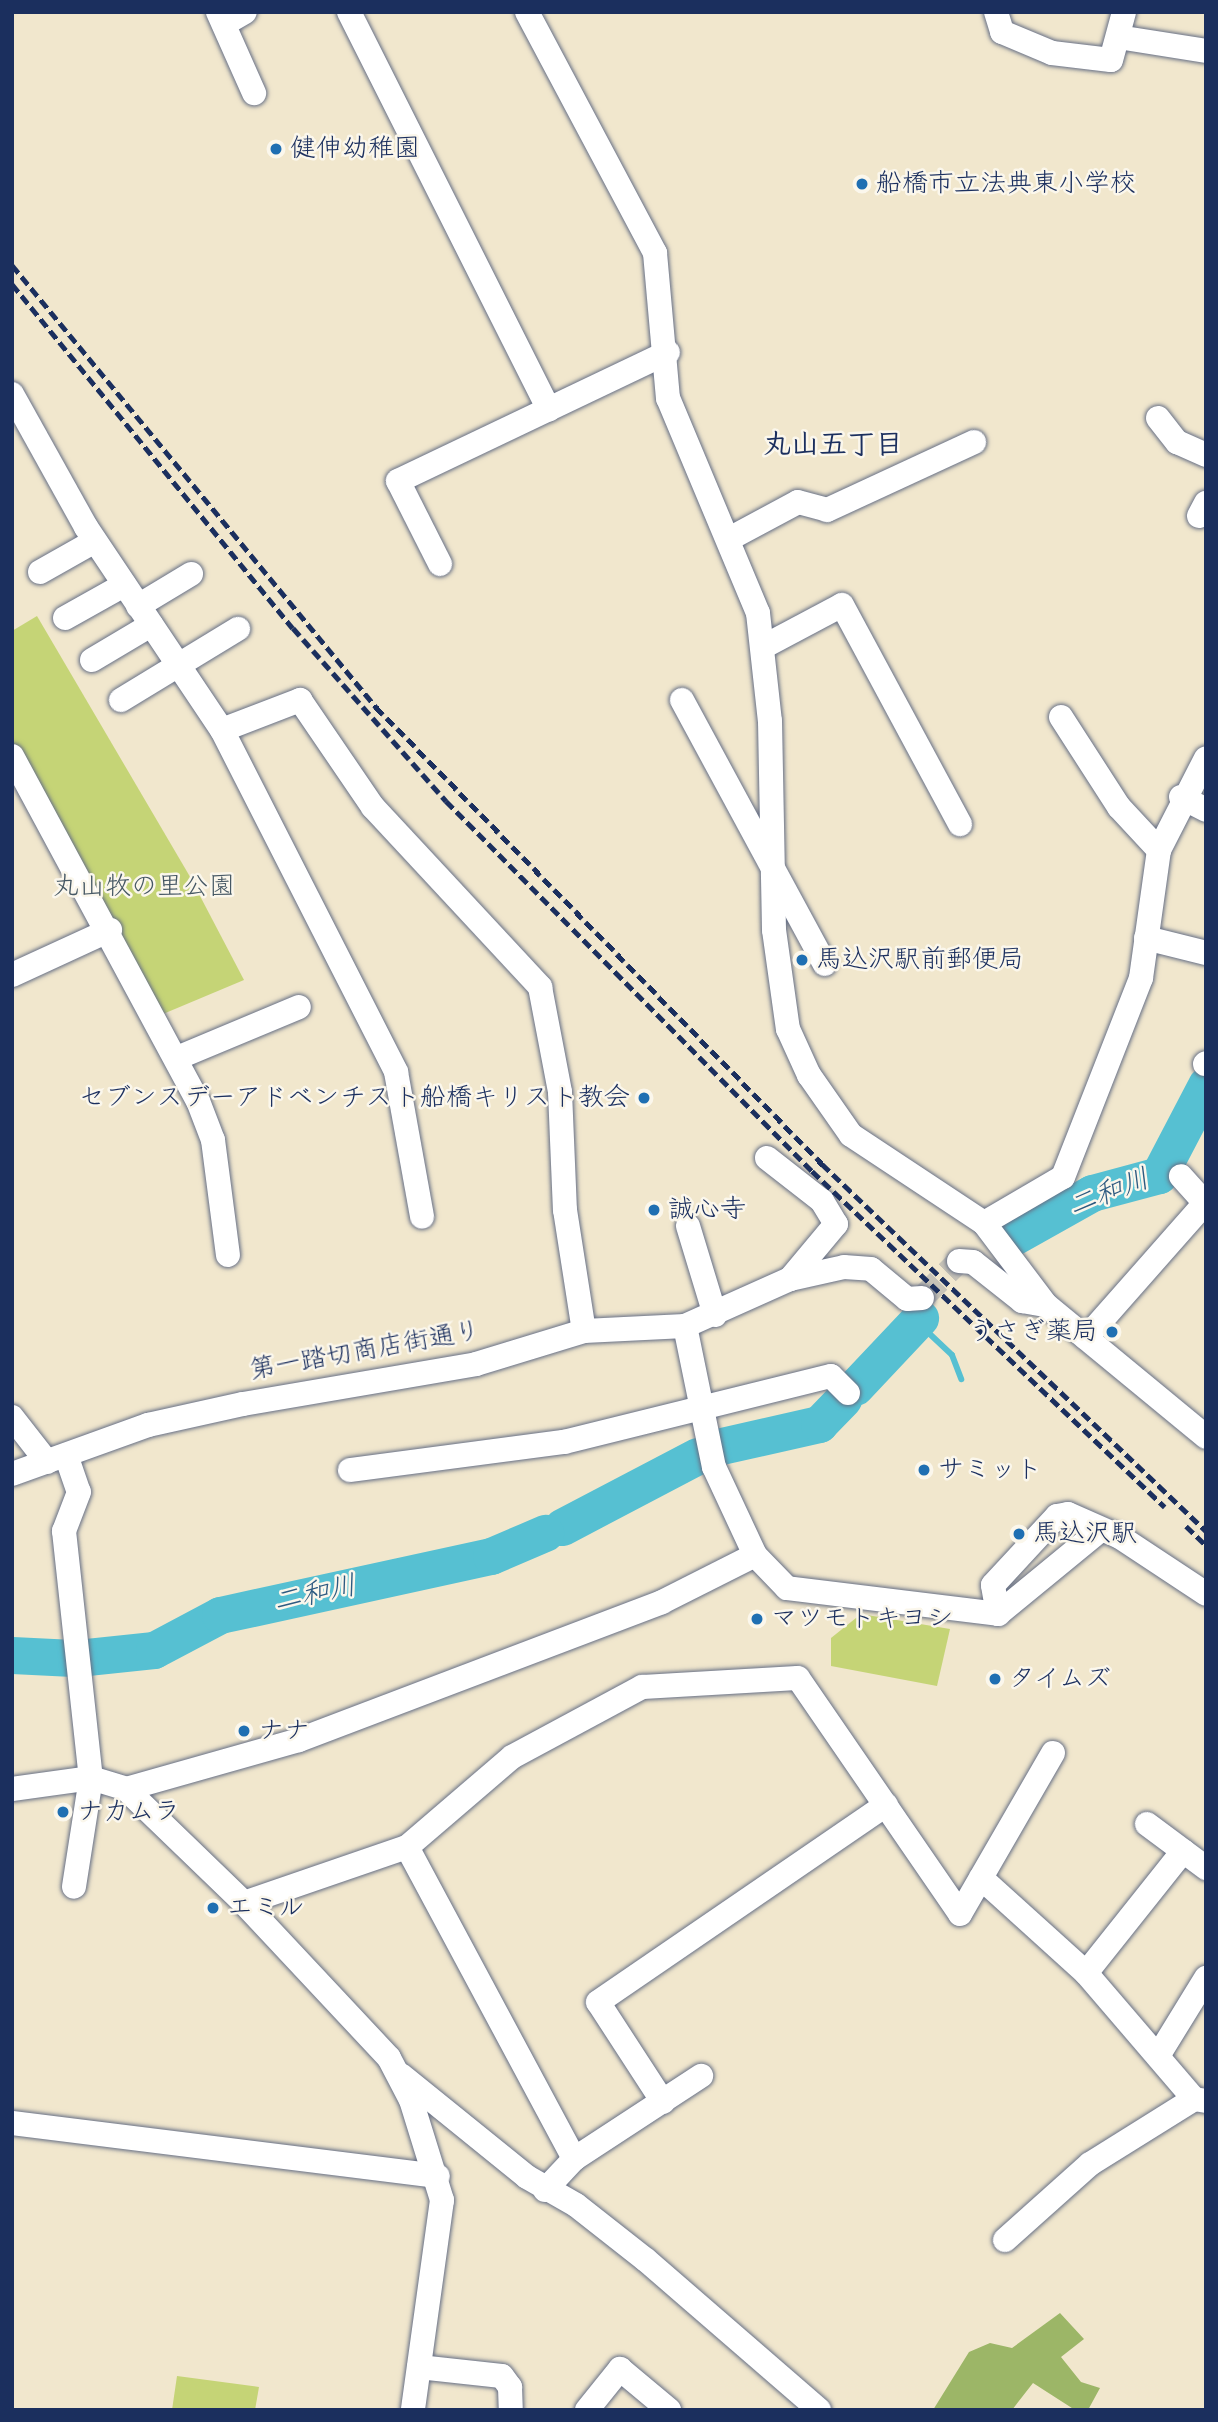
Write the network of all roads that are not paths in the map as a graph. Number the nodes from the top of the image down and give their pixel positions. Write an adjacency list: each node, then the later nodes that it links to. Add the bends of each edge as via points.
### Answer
1 (349, 12): 11 (street)
2 (527, 12): 9 (street, via 655,253)
3 (996, 12): 6 (street, via 1002,32 1052,53 1111,60)
4 (1124, 12): 6 (street)
5 (229, 16): 8 (street)
6 (1118, 37): 7 (street)
7 (1206, 51)
8 (254, 93)
9 (668, 352): 11 (street); 15 (street, via 668,398)
10 (12, 394): 16 (street)
11 (549, 410): 17 (street, via 398,481)
12 (1158, 419): 14 (street, via 1177,442)
13 (974, 442): 15 (street, via 827,510 798,502)
14 (1206, 455)
15 (729, 539): 24 (street, via 758,613)
16 (95, 541): 18 (street); 20 (street)
17 (440, 564)
18 (40, 572)
19 (191, 574): 21 (street)
20 (124, 585): 21 (street); 22 (street)
21 (145, 615): 25 (street); 26 (street)
22 (65, 618)
23 (238, 629): 26 (street)
24 (763, 647): 35 (street, via 842,605); 37 (street)
25 (92, 660)
26 (180, 669): 27 (street); 30 (street)
27 (121, 700)
28 (682, 700): 37 (street)
29 (1061, 717): 36 (street, via 1119,807)
30 (222, 730): 47 (street, via 396,1072); 57 (street, via 300,700 373,807 540,987 561,1091 565,1210)
31 (12, 756): 38 (street)
32 (1206, 758): 33 (street)
33 (1181, 797): 34 (street); 36 (street)
34 (1206, 810)
35 (960, 824)
36 (1159, 850): 39 (street)
37 (771, 864): 41 (street); 48 (street, via 788,1029 809,1075 850,1135)
38 (110, 930): 42 (street); 44 (street)
39 (1146, 937): 40 (street); 48 (street, via 1141,978 1063,1177)
40 (1206, 953)
41 (825, 964)
42 (12, 975)
43 (299, 1007): 44 (street)
44 (177, 1058): 50 (street, via 213,1140)
45 (767, 1158): 52 (street, via 822,1201 836,1224)
46 (1181, 1176): 58 (street, via 1205,1203)
47 (422, 1217)
48 (984, 1223): 54 (street)
49 (688, 1226): 55 (street)
50 (228, 1255)
51 (959, 1261): 54 (street, via 973,1262 1022,1301)
52 (790, 1279): 53 (street, 第一踏切商店街通り, via 861,1268 906,1299); 55 (street, 第一踏切商店街通り)
53 (922, 1298)
54 (1046, 1305): 58 (street)
55 (715, 1315): 56 (street, 第一踏切商店街通り)
56 (685, 1326): 57 (street, 第一踏切商店街通り); 60 (street)
57 (584, 1331): 63 (street, 第一踏切商店街通り, via 476,1364 148,1425)
58 (1086, 1338): 62 (street)
59 (848, 1393): 60 (street, via 831,1376)
60 (701, 1411): 64 (street, via 537,1448); 67 (street, via 714,1467)
61 (12, 1417): 63 (street)
62 (1206, 1437)
63 (56, 1458): 65 (street, 第一踏切商店街通り); 71 (street, via 79,1492 64,1531)
64 (350, 1470)
65 (12, 1474)
66 (1098, 1532): 68 (street, via 1120,1537); 69 (street); 69 (street, via 1076,1516 1057,1516 993,1585)
67 (755, 1555): 69 (street, via 787,1588); 73 (street, via 662,1602 299,1740)
68 (1206, 1594)
69 (998, 1614)
70 (1053, 1754): 79 (street)
71 (91, 1778): 72 (street); 73 (street); 80 (street)
72 (12, 1789)
73 (126, 1789): 81 (street)
74 (886, 1805): 76 (street, via 799,1678 642,1687 512,1757); 79 (street, via 960,1914); 88 (street, via 598,2002)
75 (1147, 1824): 77 (street)
76 (407, 1847): 81 (street); 90 (street)
77 (1183, 1851): 78 (street); 82 (street)
78 (1206, 1868)
79 (981, 1878): 82 (street)
80 (74, 1887)
81 (244, 1903): 85 (street)
82 (1086, 1973): 84 (street)
83 (1206, 1978): 84 (street)
84 (1158, 2056): 87 (street)
85 (401, 2075): 91 (street); 92 (street)
86 (701, 2076): 88 (street)
87 (1200, 2100): 93 (street, via 1090,2164)
88 (663, 2102): 90 (street)
89 (12, 2123): 91 (street)
90 (574, 2159): 92 (street)
91 (438, 2176): 94 (street, via 442,2200)
92 (545, 2190): 95 (street, via 576,2205 636,2252)
93 (1005, 2240)
94 (419, 2367): 96 (street); 97 (street, via 502,2376 510,2387)
95 (807, 2406)
96 (413, 2410)
97 (511, 2410)
98 (587, 2410): 99 (street, via 620,2369)
99 (669, 2410)

